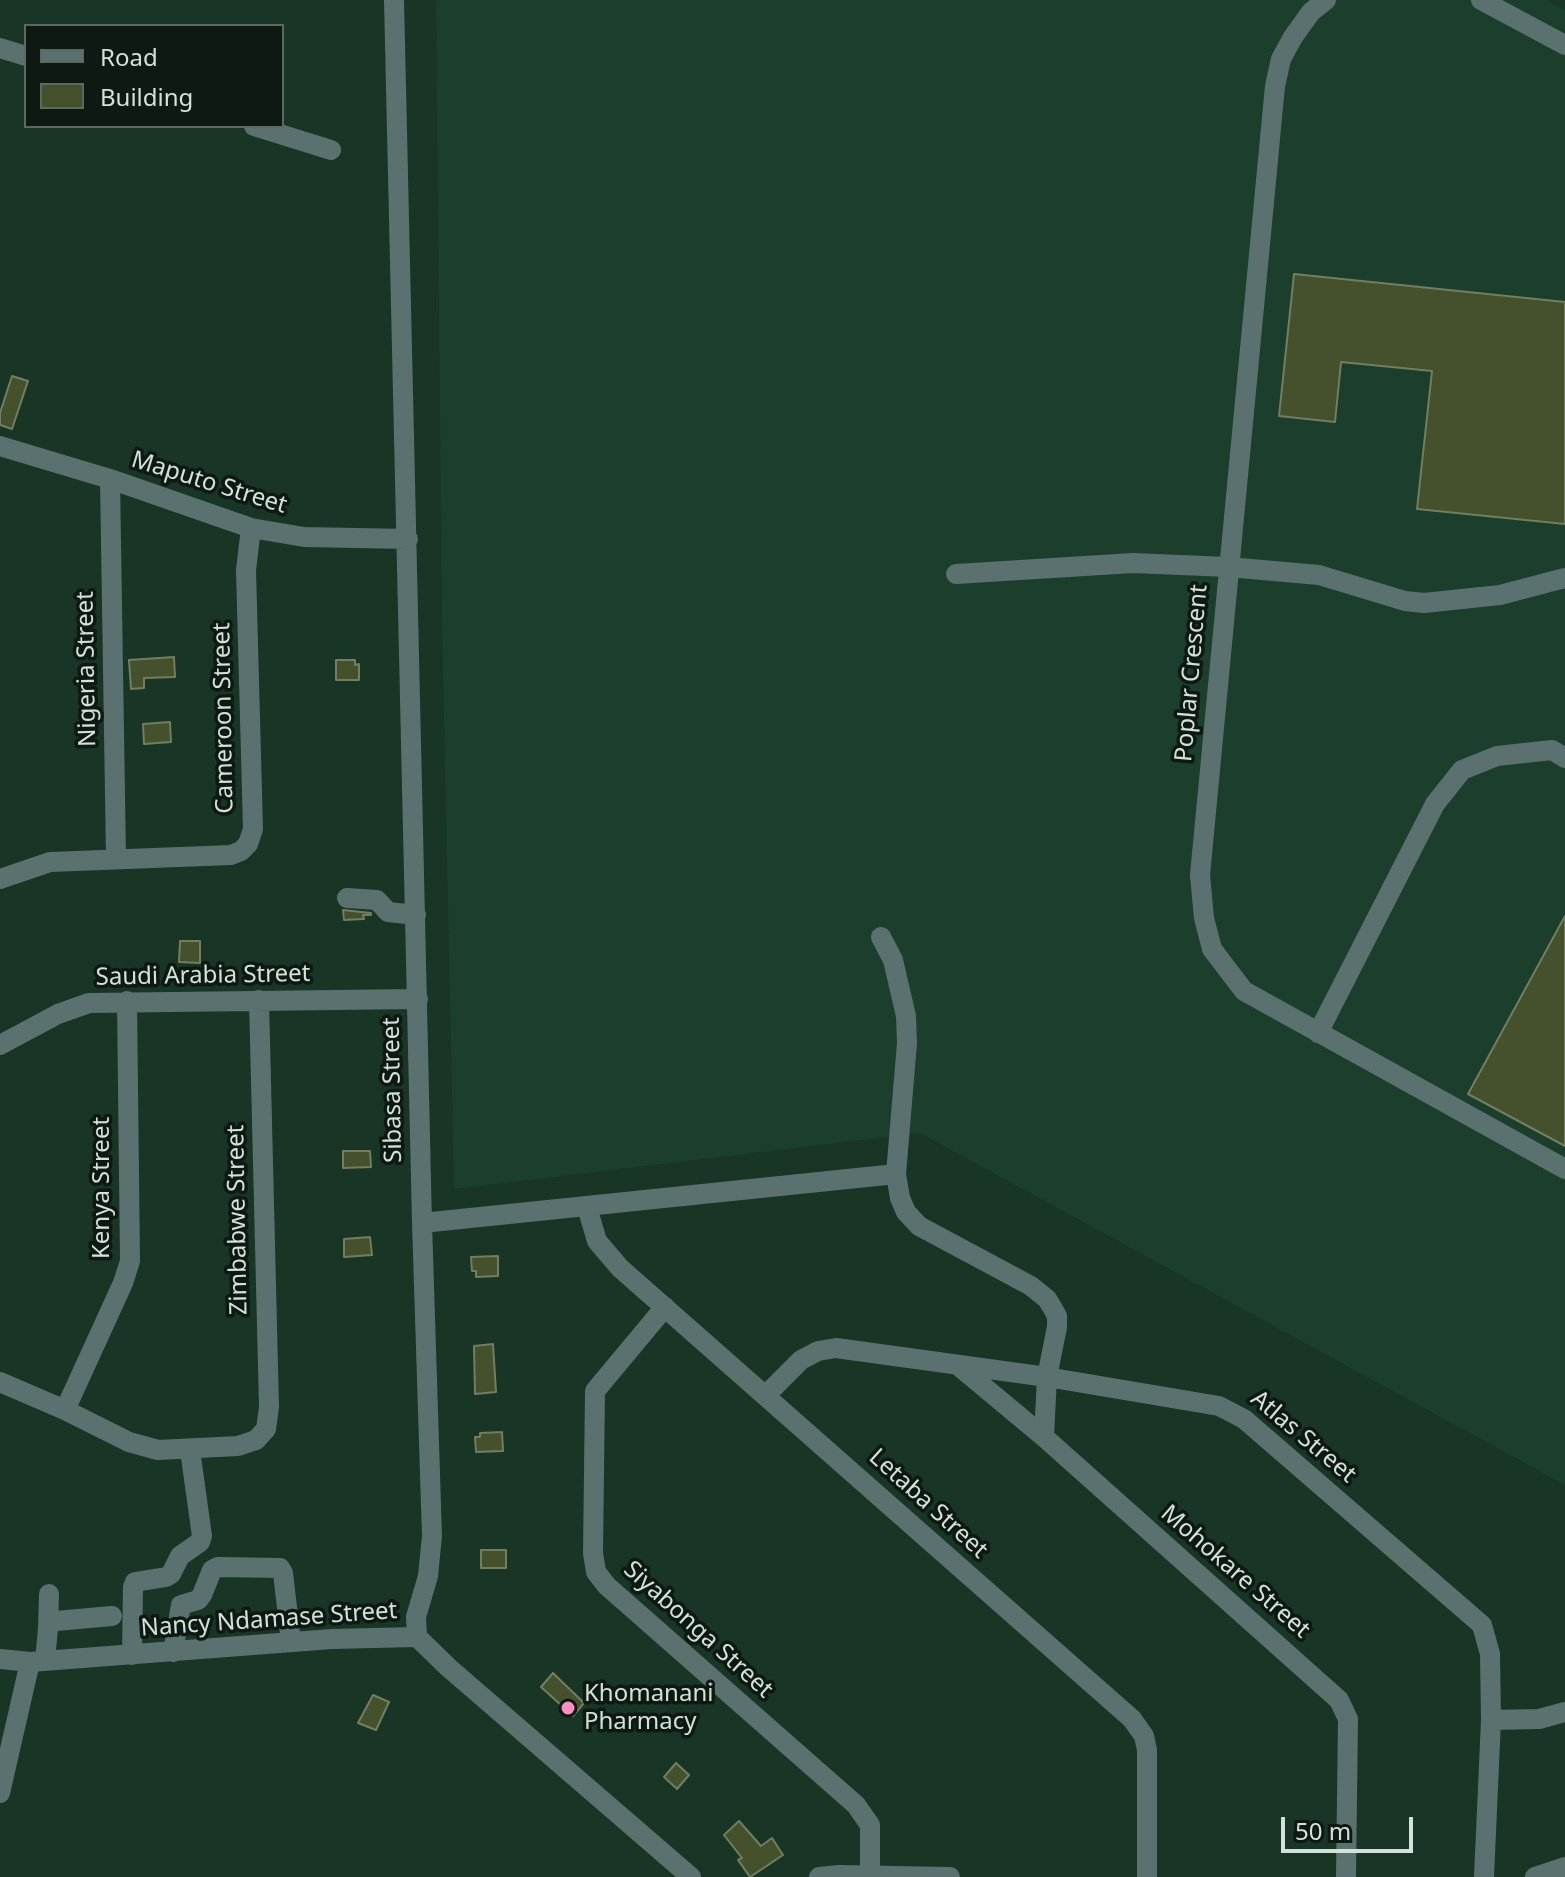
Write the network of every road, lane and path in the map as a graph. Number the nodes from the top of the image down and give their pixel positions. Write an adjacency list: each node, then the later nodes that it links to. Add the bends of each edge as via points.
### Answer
1 (394, 0): 12 (street, Sibasa Street)
2 (1326, 0): 13 (street, Poplar Crescent, via 1293,37 1275,86)
3 (1481, 0): 4 (street)
4 (1565, 45)
5 (0, 48): 6 (street)
6 (24, 55)
7 (260, 128): 8 (street)
8 (331, 150)
9 (0, 447): 10 (street, Maputo Street)
10 (110, 479): 11 (street, Maputo Street); 17 (street, Nigeria Street)
11 (251, 528): 12 (street, Maputo Street, via 304,537); 17 (street, Cameroon Street, via 246,570 252,836 231,855)
12 (408, 539): 20 (street, Sibasa Street)
13 (1228, 567): 14 (street, via 1133,563); 15 (street, via 1319,575 1424,603 1500,595); 25 (street, Poplar Crescent, via 1200,875 1204,918 1212,949 1244,991)
14 (956, 574)
15 (1565, 578)
16 (1565, 758): 25 (street, via 1552,750 1497,756 1462,770 1435,804)
17 (116, 858): 18 (street, Cameroon Street, via 50,862)
18 (0, 879)
19 (347, 898): 20 (street, via 377,900 388,912)
20 (416, 915): 22 (street, Sibasa Street)
21 (881, 937): 28 (street, via 893,960 906,1016)
22 (418, 999): 23 (street, Saudi Arabia Street); 30 (street, Sibasa Street)
23 (259, 1000): 24 (street, Saudi Arabia Street); 38 (street, Zimbabwe Street, via 266,1429 238,1446)
24 (127, 1001): 26 (street, Saudi Arabia Street, via 74,1007); 36 (street, Kenya Street, via 130,1261)
25 (1318, 1033): 27 (street, Poplar Crescent)
26 (0, 1045)
27 (1565, 1169)
28 (896, 1174): 29 (street); 33 (street, via 903,1205 919,1226 1047,1299 1057,1327)
29 (587, 1207): 30 (street); 31 (street, Letaba Street, via 608,1257)
30 (422, 1223): 42 (street, Sibasa Street, via 432,1548 416,1617)
31 (665, 1307): 35 (street, Letaba Street); 52 (street, Siyabonga Street, via 595,1391 596,1572 856,1805 870,1825)
32 (959, 1366): 33 (street, Atlas Street); 35 (street, Atlas Street, via 828,1348 801,1360); 37 (street, Mohokare Street)
33 (1047, 1377): 37 (street); 49 (street, Atlas Street, via 1219,1406 1244,1419 1482,1625 1490,1654)
34 (0, 1382): 36 (street)
35 (766, 1395): 56 (street, Letaba Street, via 1132,1719 1147,1750)
36 (65, 1410): 38 (street, via 142,1446)
37 (1044, 1437): 57 (street, Mohokare Street, via 1339,1700 1348,1719)
38 (190, 1450): 45 (street, via 202,1536 184,1551 171,1574 135,1582)
39 (49, 1594): 41 (street)
40 (112, 1616): 41 (street, via 56,1621)
41 (48, 1628): 47 (street)
42 (417, 1637): 43 (street, Nancy Ndamase Street); 53 (street, Nancy Ndamase Street)
43 (291, 1642): 44 (street, Nancy Ndamase Street); 44 (street, via 280,1568 218,1567 198,1600 181,1605)
44 (173, 1652): 45 (street, Nancy Ndamase Street)
45 (132, 1655): 47 (street, Nancy Ndamase Street)
46 (0, 1659): 47 (street, Nancy Ndamase Street)
47 (37, 1662): 50 (street)
48 (1565, 1712): 49 (street, via 1539,1719)
49 (1491, 1720): 58 (street, Atlas Street)
50 (0, 1793)
51 (1565, 1867): 59 (street)
52 (870, 1876): 54 (street); 55 (street)
53 (691, 1877)
54 (819, 1877)
55 (950, 1877)
56 (1147, 1877)
57 (1346, 1877)
58 (1484, 1877)
59 (1535, 1877)

